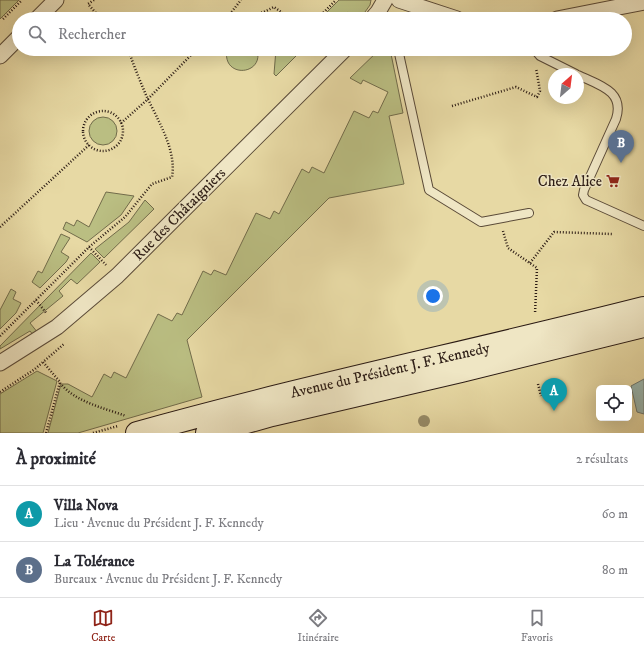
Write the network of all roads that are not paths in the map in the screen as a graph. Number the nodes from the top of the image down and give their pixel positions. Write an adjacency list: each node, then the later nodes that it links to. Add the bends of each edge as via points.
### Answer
1 (56, 0): 5 (street)
2 (399, 0): 6 (street)
3 (644, 2): 4 (street)
4 (618, 4): 7 (street)
5 (44, 12)
6 (436, 12)
7 (585, 12)
8 (12, 44): 9 (street)
9 (0, 56)
10 (338, 56): 19 (street, Rue des Châtaigniers, via 117,276 57,327)
11 (400, 56): 15 (lane, via 429,190 481,222)
12 (544, 56): 13 (lane)
13 (566, 68)
14 (584, 78): 16 (lane, via 613,94 618,101 619,111 583,195 586,200)
15 (529, 214)
16 (644, 226)
17 (644, 308): 21 (main road, Avenue du Président J. F. Kennedy, via 265,399)
18 (644, 326): 22 (main road, Avenue du Président J. F. Kennedy, via 272,415)
19 (0, 363)
20 (132, 426): 21 (main road, Avenue du Président J. F. Kennedy)
21 (180, 427)
22 (208, 433)

